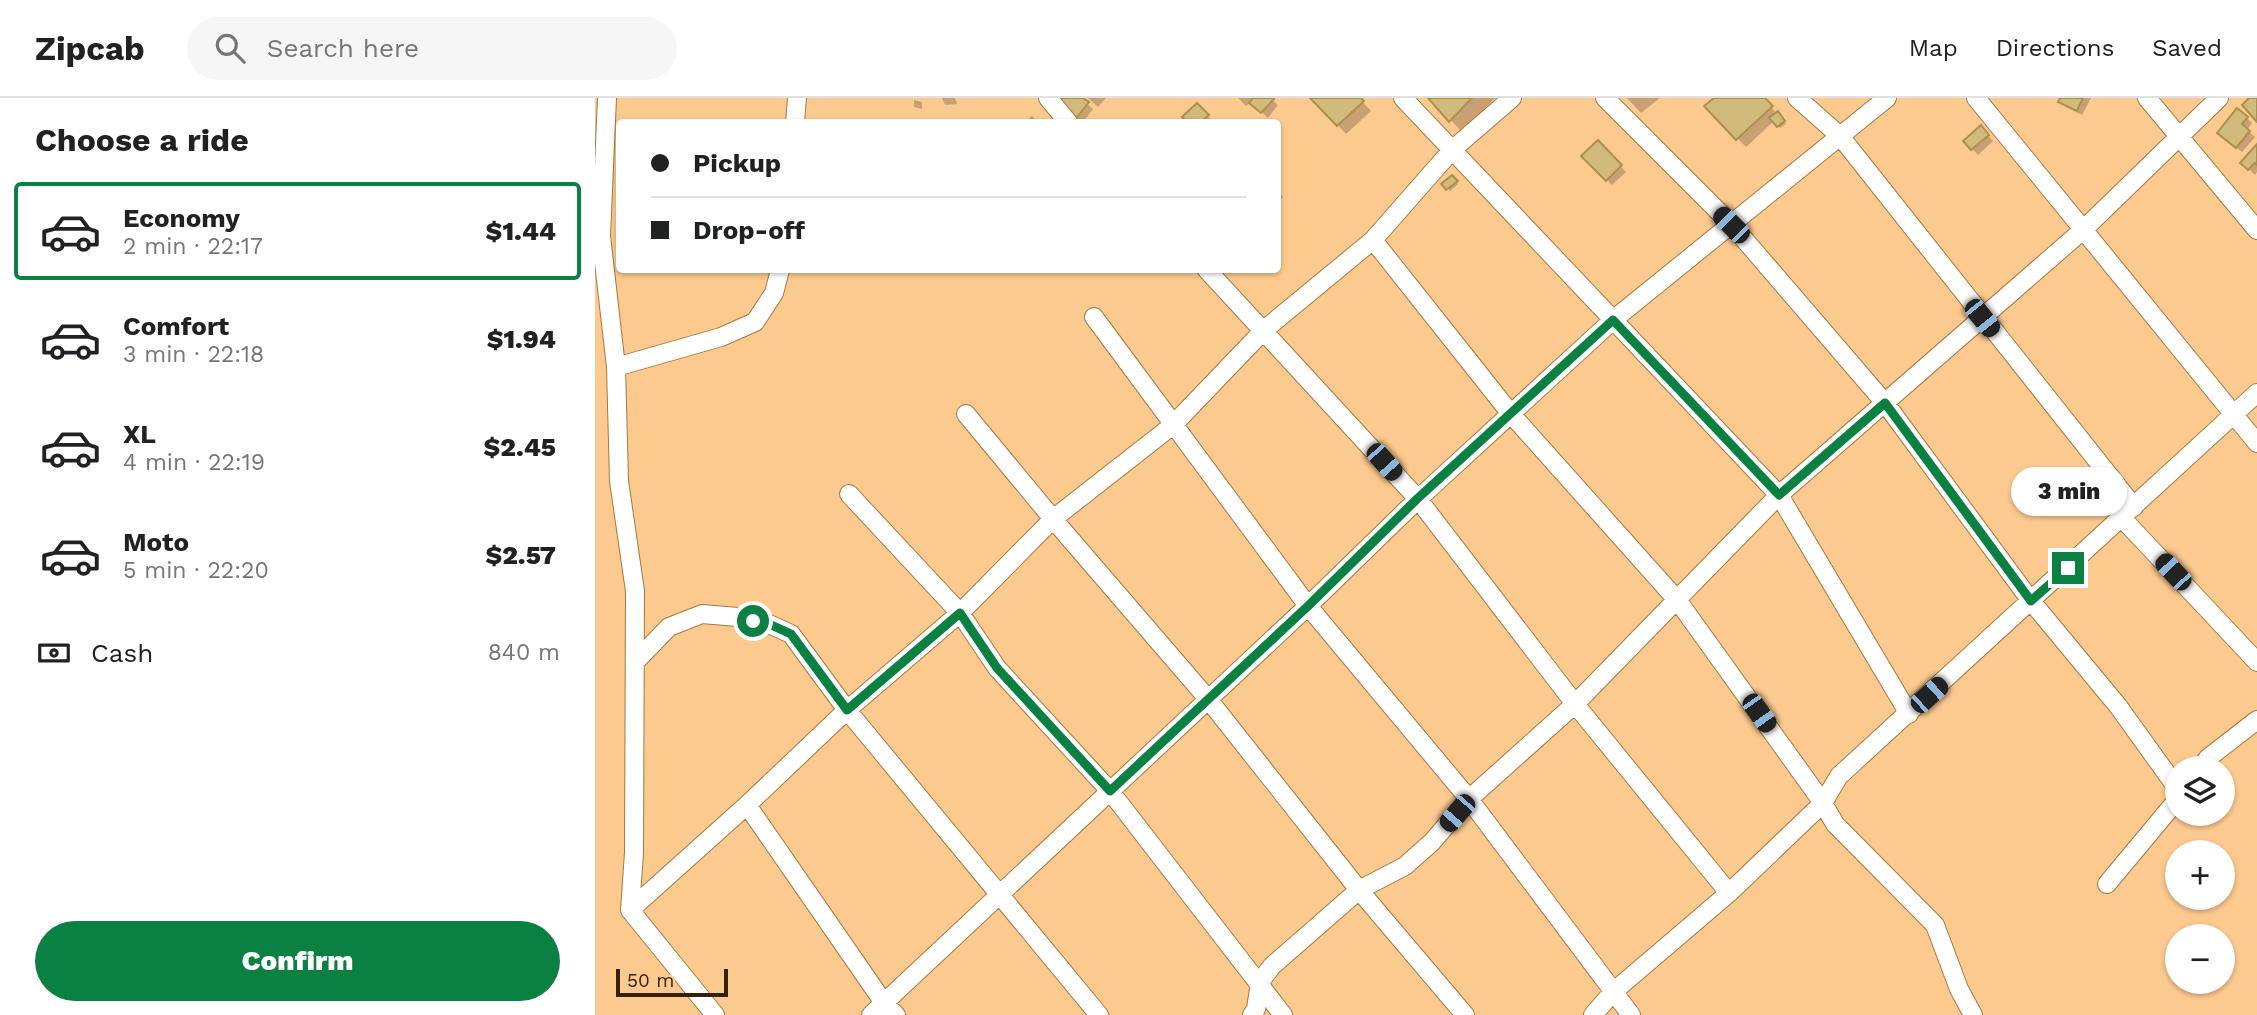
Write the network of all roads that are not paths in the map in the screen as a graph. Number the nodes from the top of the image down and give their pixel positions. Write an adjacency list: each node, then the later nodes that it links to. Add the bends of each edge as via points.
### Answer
1 (607, 98): 27 (street, via 601,236)
2 (797, 98): 12 (street)
3 (1048, 98): 13 (street)
4 (1403, 98): 16 (street)
5 (1512, 98): 16 (street)
6 (1605, 98): 17 (street)
7 (1797, 98): 14 (street)
8 (1887, 98): 14 (street)
9 (1976, 98): 18 (street)
10 (2147, 98): 15 (street)
11 (2220, 98): 15 (street)
12 (795, 119)
13 (1066, 119)
14 (1840, 136): 17 (street); 24 (street)
15 (2181, 136): 18 (street); 19 (street)
16 (1452, 150): 20 (street); 25 (street)
17 (1731, 225): 25 (street); 29 (street)
18 (2084, 229): 24 (street); 32 (street)
19 (2257, 230)
20 (1373, 240): 26 (street); 31 (street)
21 (779, 273): 27 (street, via 774,293 755,322 721,337)
22 (1209, 273): 26 (street)
23 (1094, 317): 33 (street)
24 (1982, 318): 29 (street); 38 (street)
25 (1613, 320): 31 (street); 36 (street)
26 (1265, 330): 33 (street); 37 (street)
27 (616, 367): 44 (street, via 619,481 635,591)
28 (2257, 393): 32 (street)
29 (1885, 403): 36 (street); 41 (street)
30 (966, 414): 39 (street)
31 (1511, 414): 37 (street); 40 (street)
32 (2234, 416): 34 (street); 38 (street)
33 (1173, 425): 39 (street); 42 (street)
34 (2257, 443)
35 (849, 494): 43 (street)
36 (1779, 495): 40 (street); 49 (street)
37 (1417, 499): 42 (street); 47 (street)
38 (2128, 513): 41 (street); 45 (street)
39 (1053, 519): 43 (street); 46 (street)
40 (1678, 601): 47 (street); 55 (street)
41 (2031, 601): 49 (street); 52 (street)
42 (1308, 606): 46 (street); 54 (street)
43 (960, 613): 48 (street); 53 (street, via 997,668)
44 (635, 662): 48 (street, via 669,627 702,614 769,624 791,634); 62 (street)
45 (2257, 662)
46 (1208, 699): 53 (street); 59 (street)
47 (1575, 704): 54 (street); 60 (street)
48 (847, 710): 56 (street); 61 (street)
49 (1909, 714): 55 (street, via 1839,776)
50 (2257, 720): 51 (street)
51 (2211, 756)
52 (2165, 771)
53 (1110, 791): 61 (street); 63 (street)
54 (1469, 799): 59 (street, via 1405,866); 64 (street)
55 (1823, 803): 60 (street); 73 (street, via 1835,824 1935,925)
56 (747, 805): 62 (street); 65 (street)
57 (2165, 815): 58 (street)
58 (2108, 884)
59 (1359, 890): 63 (street, via 1272,966); 70 (street)
60 (1729, 892): 64 (street)
61 (1000, 894): 65 (street); 67 (street)
62 (630, 910): 66 (street)
63 (1260, 982): 68 (street); 69 (street)
64 (1613, 992): 71 (street); 72 (street)
65 (883, 1011)
66 (715, 1015)
67 (1099, 1015)
68 (1252, 1015)
69 (1283, 1015)
70 (1465, 1015)
71 (1593, 1015)
72 (1631, 1015)
73 (1973, 1015)

